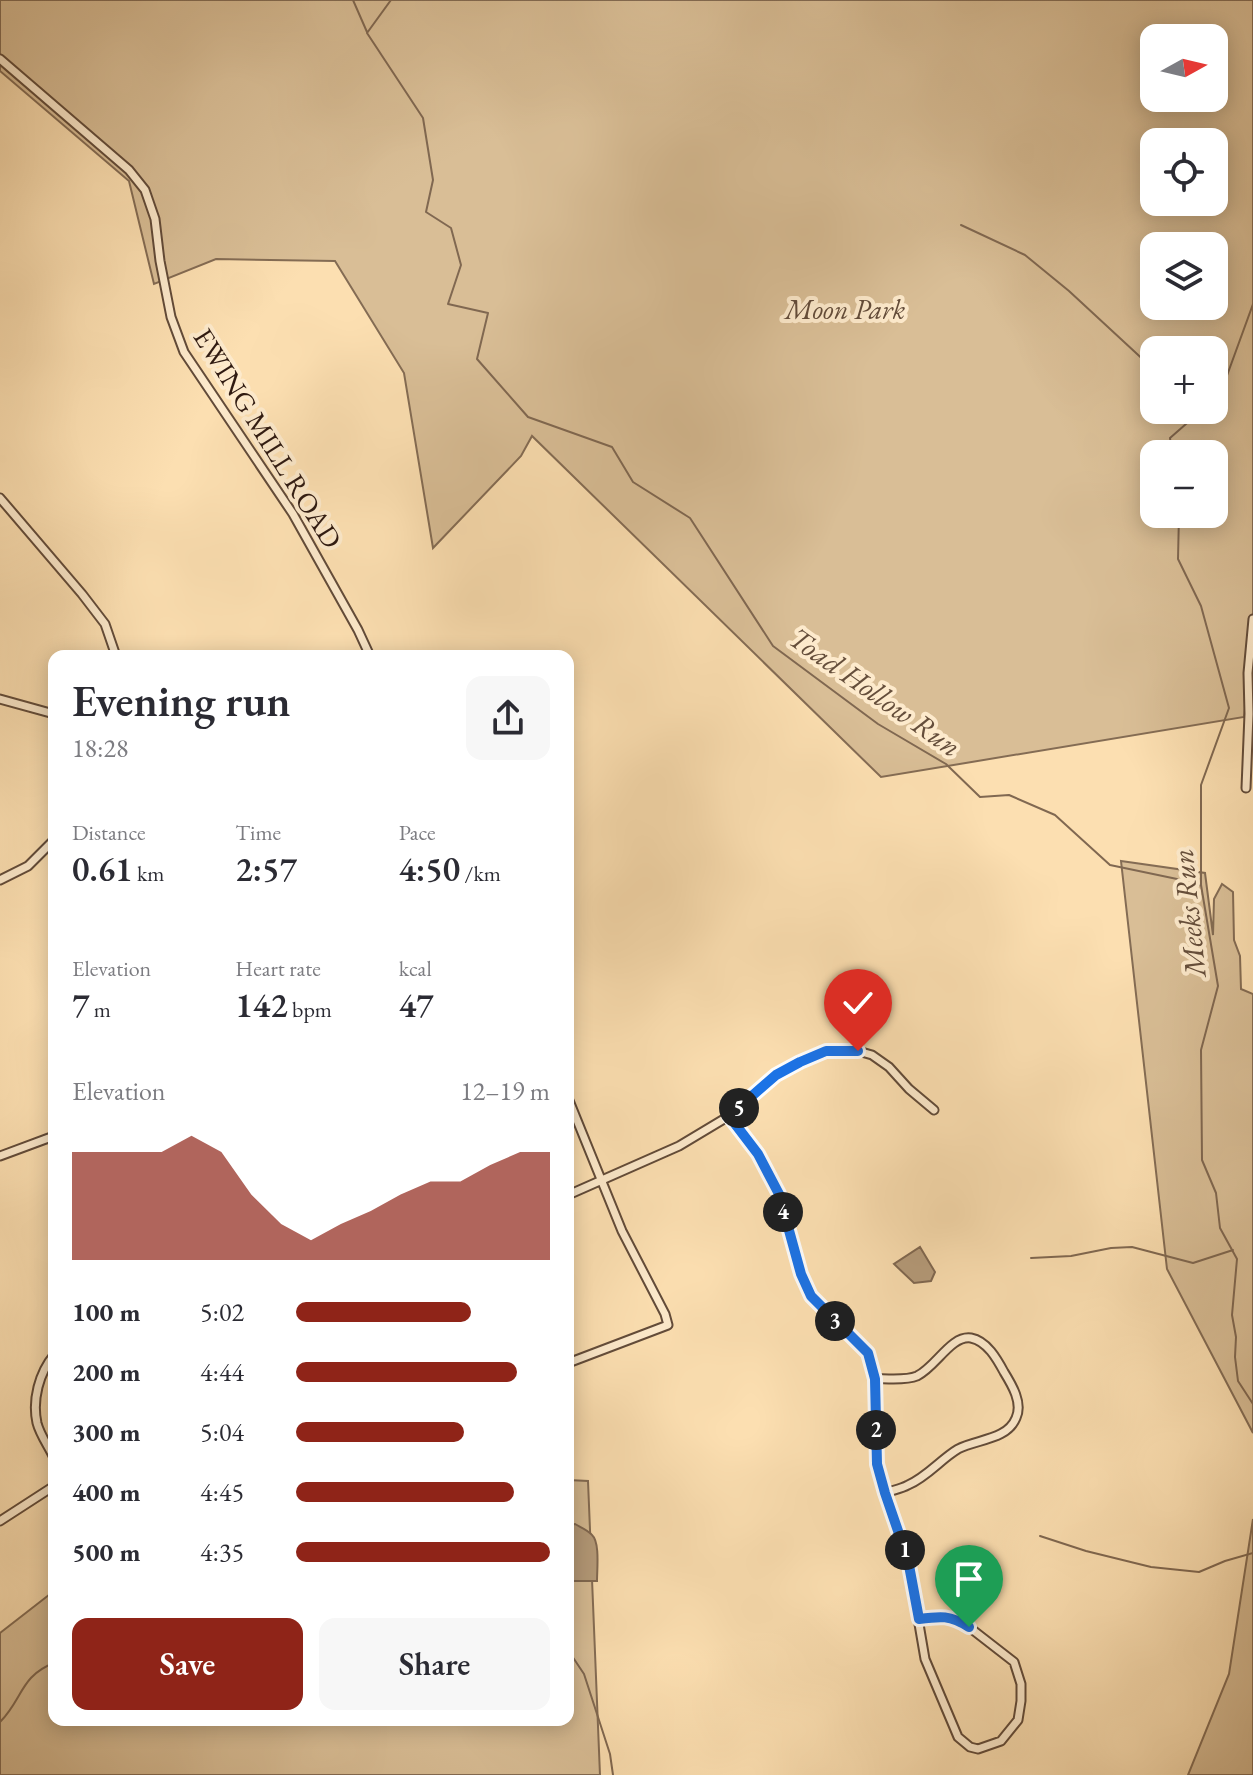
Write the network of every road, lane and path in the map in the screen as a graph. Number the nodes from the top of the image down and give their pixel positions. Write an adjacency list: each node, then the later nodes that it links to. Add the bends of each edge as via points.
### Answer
1 (0, 59): 5 (street, EWING MILL ROAD, via 129,170 145,190 171,317 184,352 293,514)
2 (0, 498): 4 (street, via 105,624)
3 (1253, 619): 8 (street)
4 (114, 650)
5 (367, 650)
6 (0, 699): 7 (street)
7 (48, 712)
8 (1246, 788)
9 (48, 846): 10 (street, via 28,866)
10 (0, 880)
11 (934, 1110): 13 (street, via 872,1055 826,1051 776,1075)
12 (574, 1113): 16 (street)
13 (729, 1116): 16 (street, via 679,1146); 20 (street, via 779,1194 811,1296 868,1353)
14 (48, 1138): 15 (street)
15 (0, 1156)
16 (601, 1180): 17 (street); 18 (street, via 668,1325)
17 (574, 1192)
18 (574, 1361)
19 (48, 1363): 21 (street, via 36,1403 37,1425)
20 (875, 1379): 23 (street, via 877,1464); 23 (street, via 913,1378 955,1342 975,1338 991,1351 1018,1401 1010,1427 1000,1434 959,1448 911,1485)
21 (48, 1446)
22 (48, 1490): 24 (street)
23 (885, 1493): 25 (street, via 908,1560)
24 (0, 1521)
25 (919, 1619): 25 (street, via 957,1619 1014,1662 1021,1684 1018,1720 1001,1741 978,1749 958,1737 925,1659)

